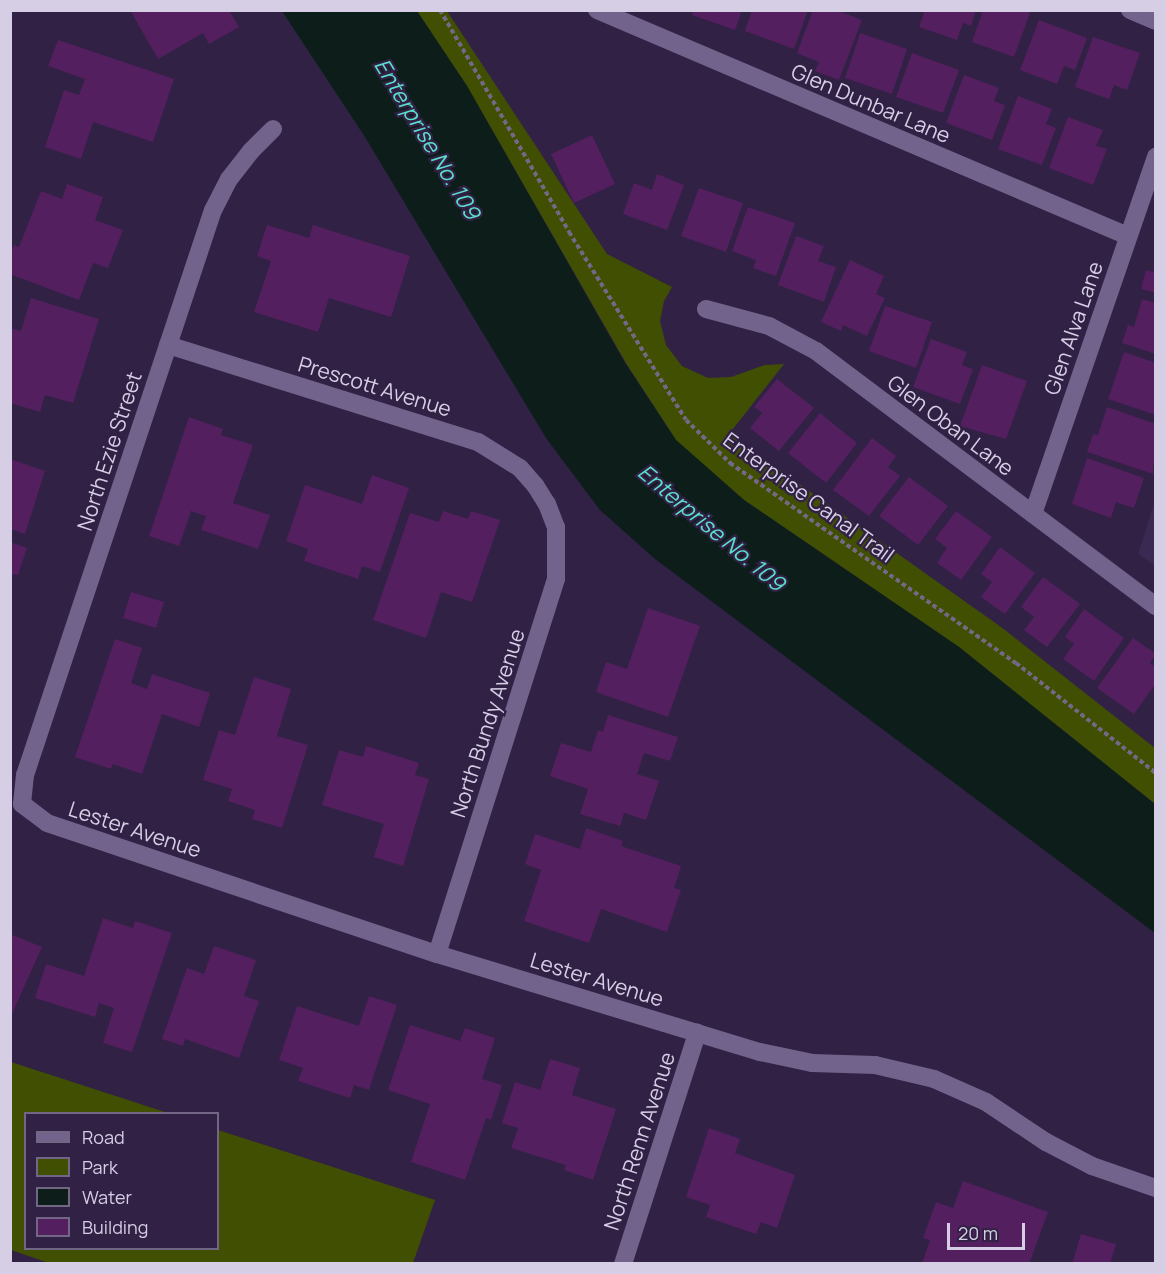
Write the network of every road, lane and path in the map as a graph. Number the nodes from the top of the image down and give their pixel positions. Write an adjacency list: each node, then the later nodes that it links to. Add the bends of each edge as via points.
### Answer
1 (440, 10): 13 (path, Enterprise Canal Trail, via 569,232 686,420 730,463 1016,663)
2 (597, 10): 7 (street, Glen Dunbar Lane)
3 (1130, 10): 4 (street)
4 (1155, 21)
5 (273, 129): 9 (street, North Ezie Street, via 229,179 213,210)
6 (1155, 157): 7 (street, Glen Alva Lane)
7 (1128, 236): 11 (street, Glen Alva Lane)
8 (706, 309): 11 (street, Glen Oban Lane, via 749,319 795,338)
9 (168, 345): 10 (street, Prescott Avenue, via 478,442 520,468); 14 (street, North Ezie Street, via 25,775)
10 (547, 504): 15 (street, North Bundy Avenue, via 556,527 556,579)
11 (1033, 514): 12 (street, Glen Oban Lane)
12 (1155, 606)
13 (1155, 773)
14 (22, 804): 15 (street, Lester Avenue, via 47,824)
15 (437, 954): 16 (street, Lester Avenue)
16 (697, 1033): 17 (street, Lester Avenue, via 812,1063 875,1065 934,1079 986,1101 1046,1142 1092,1166); 18 (street, North Renn Avenue)
17 (1155, 1188)
18 (623, 1263)

